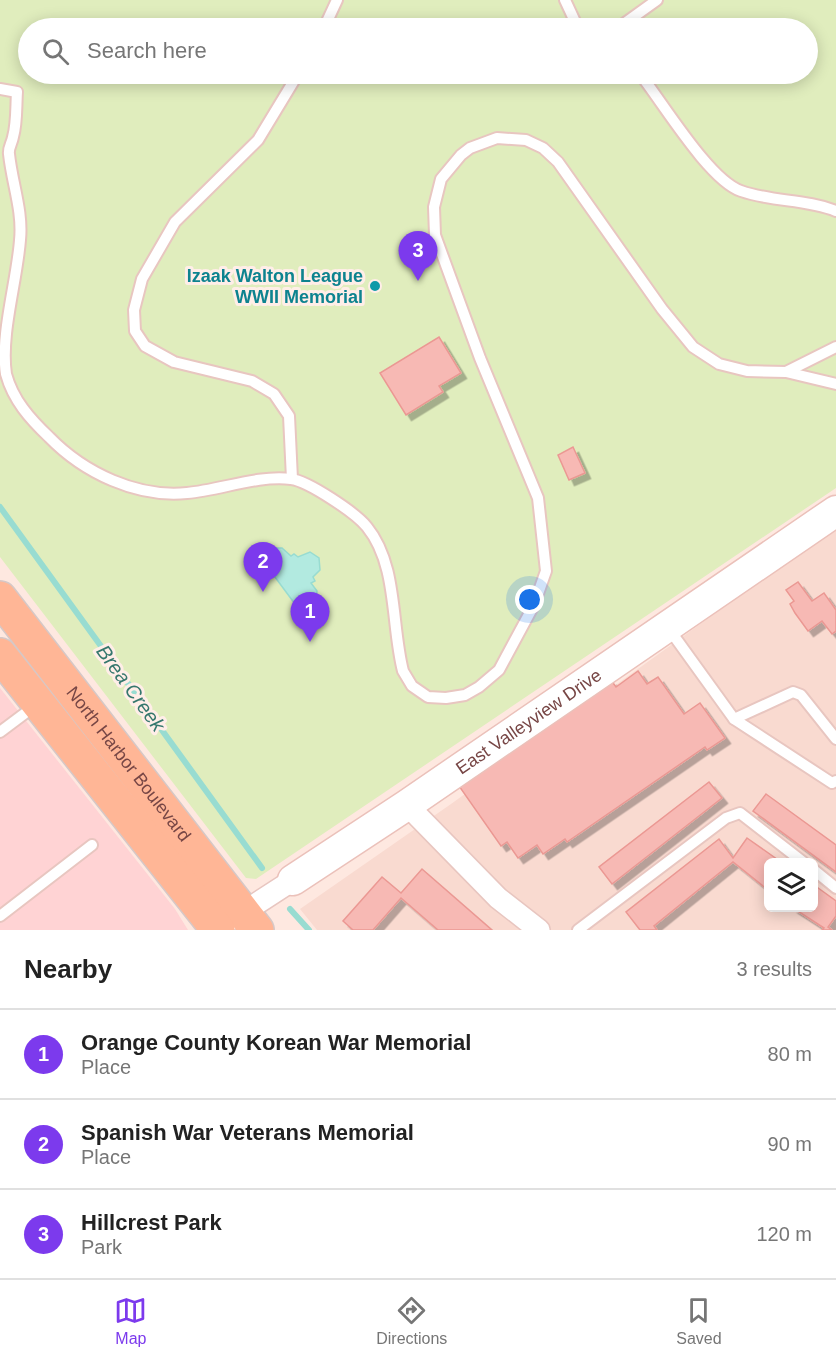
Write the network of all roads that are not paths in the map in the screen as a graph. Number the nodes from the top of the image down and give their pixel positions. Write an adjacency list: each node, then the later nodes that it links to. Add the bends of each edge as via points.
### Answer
1 (337, 0): 4 (lane)
2 (565, 0): 5 (lane)
3 (657, 0): 6 (lane)
4 (329, 18)
5 (573, 18)
6 (632, 18)
7 (292, 84): 14 (lane, via 258,140 175,222 142,279 134,310 135,331 145,346 174,362 252,381 274,394 289,416)
8 (648, 84): 10 (lane, via 718,178 741,191)
9 (0, 90): 14 (lane, via 17,92 9,151 20,239 3,349 6,374 17,401 54,443 84,467 126,486 186,493)
10 (836, 211)
11 (836, 347): 12 (lane)
12 (786, 372): 13 (lane); 14 (lane, via 747,371 719,364 693,347 558,162 543,148 526,140 497,138 461,155 441,179 434,207 435,235 538,498 546,571 534,605 499,670 465,695 428,697 412,686 397,648 384,561 367,526 348,509)
13 (836, 384)
14 (292, 479)
15 (836, 511): 17 (street, East Valleyview Drive)
16 (1, 599): 29 (main road, North Harbor Boulevard)
17 (668, 626): 20 (lane); 24 (street, East Valleyview Drive)
18 (0, 655): 19 (main road, North Harbor Boulevard)
19 (39, 703): 21 (lane); 29 (main road, North Harbor Boulevard)
20 (734, 719): 22 (lane, via 793,692 801,695); 23 (lane, via 832,783)
21 (0, 732)
22 (836, 739)
23 (836, 781)
24 (407, 805): 29 (street, East Valleyview Drive); 31 (street, via 498,898)
25 (92, 845): 30 (lane)
26 (798, 858): 32 (lane, via 740,813 726,818)
27 (818, 874): 28 (lane)
28 (836, 888)
29 (250, 913)
30 (0, 916)
31 (539, 930)
32 (578, 930)

